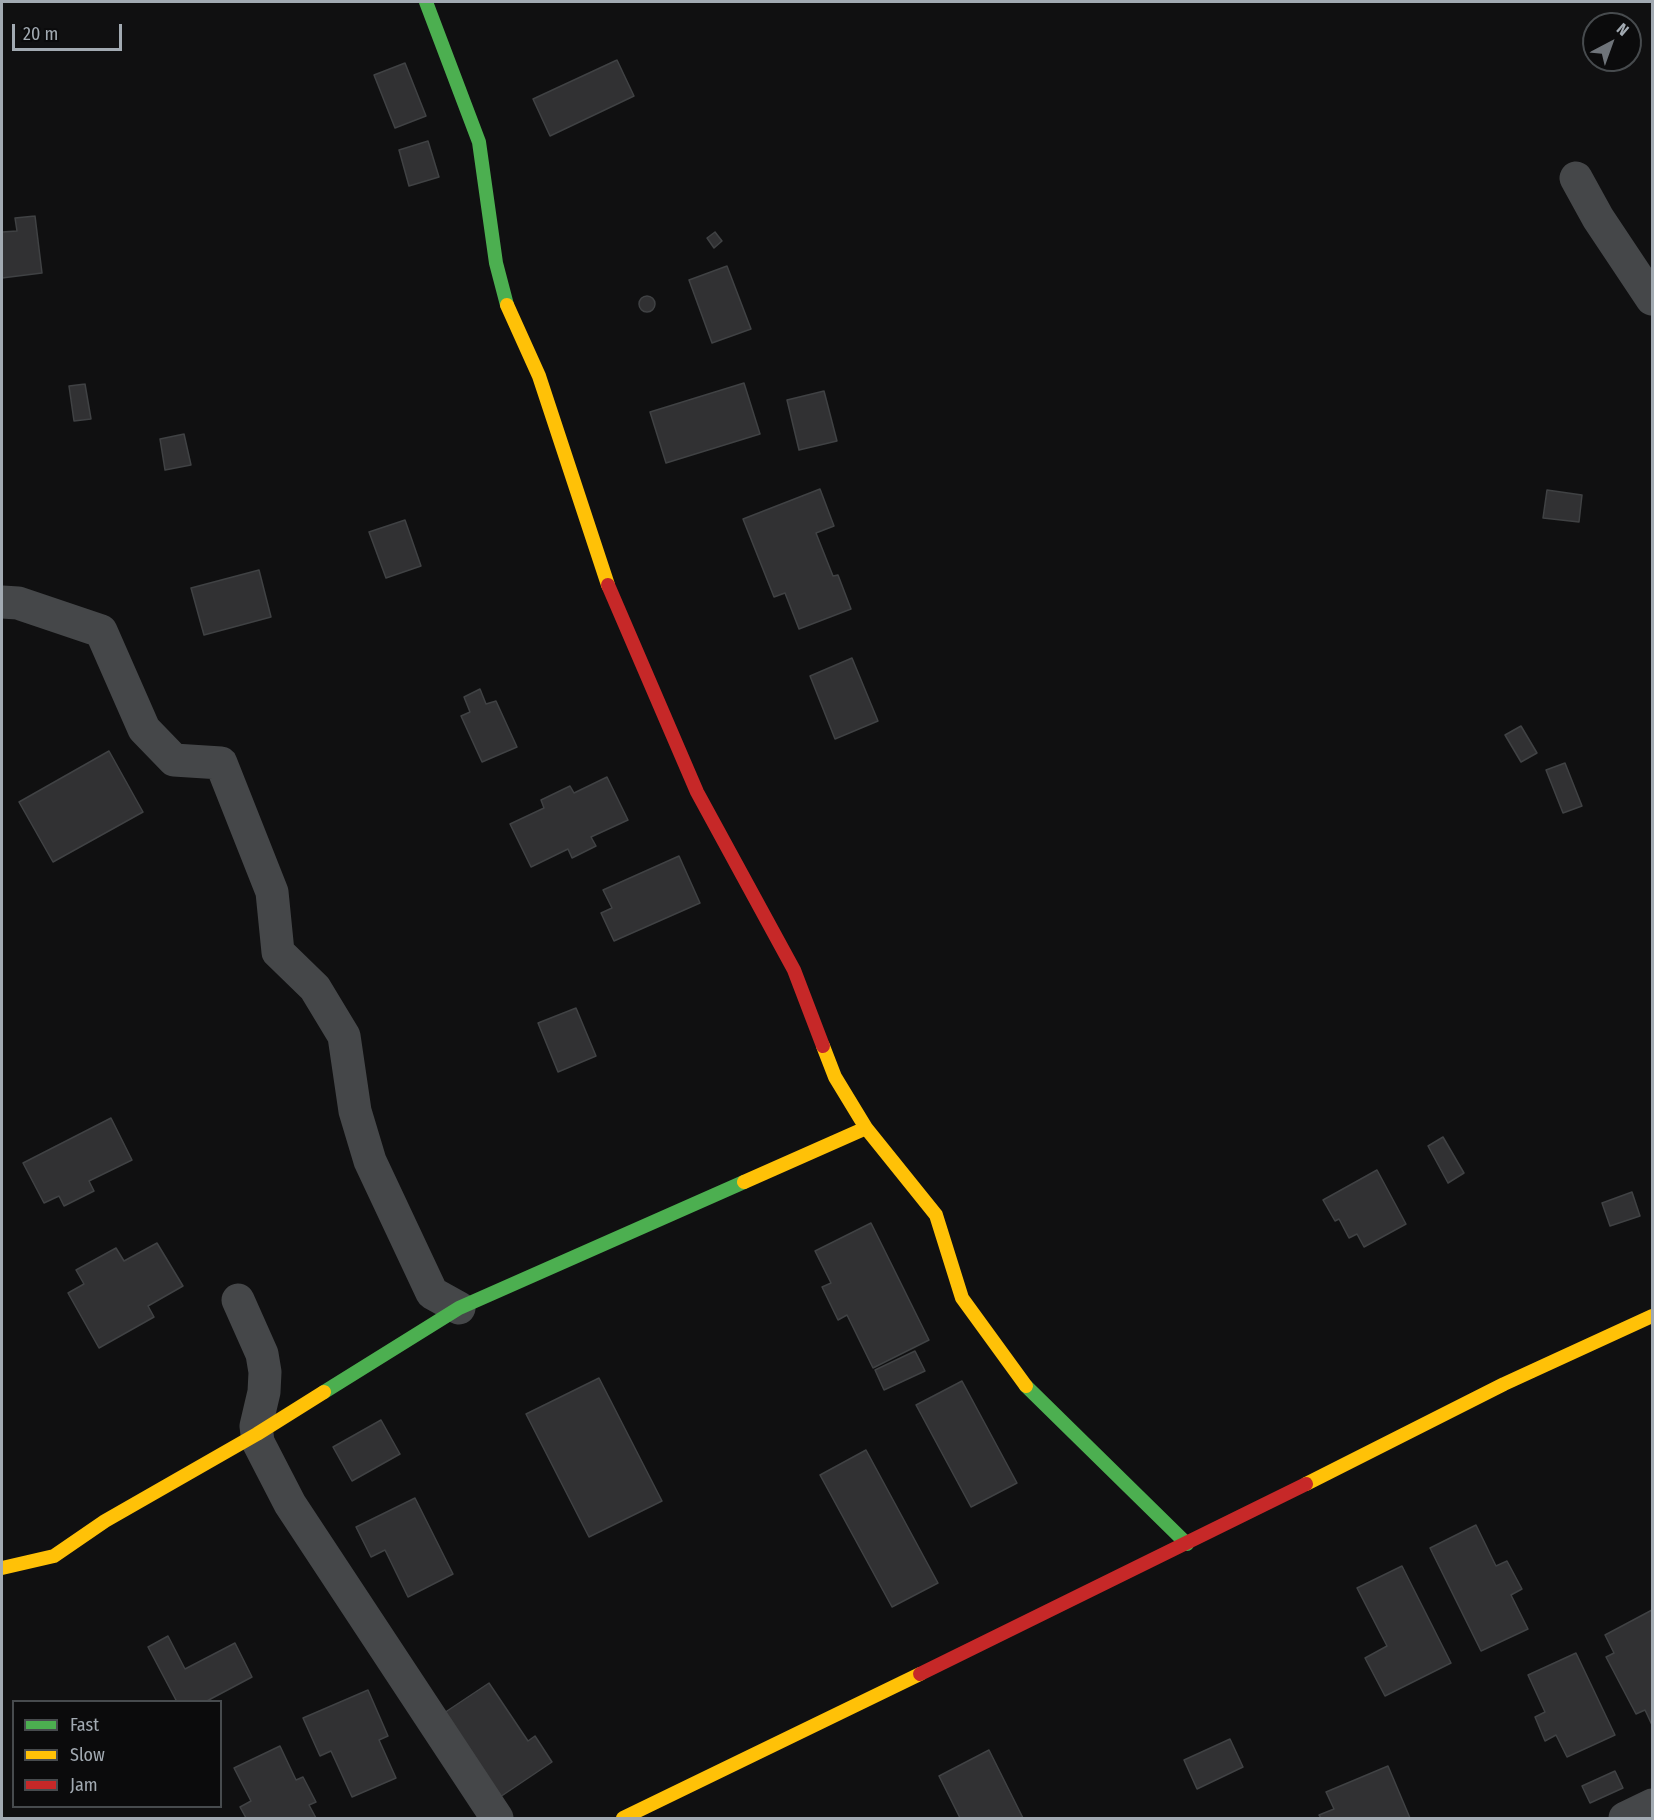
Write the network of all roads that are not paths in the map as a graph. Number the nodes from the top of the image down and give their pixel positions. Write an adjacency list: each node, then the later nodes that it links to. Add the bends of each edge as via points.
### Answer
1 (426, 2): 5 (street, via 479,142 496,264 507,307 539,376 605,578 697,792 794,970 835,1077)
2 (1576, 178): 3 (street)
3 (1653, 299)
4 (2, 602): 7 (street, via 18,603 101,631 144,729 174,760 221,763 272,892 278,952 315,988 344,1036 355,1111 370,1161 432,1293)
5 (866, 1128): 7 (street); 10 (street, via 936,1215 962,1298 1030,1391)
6 (238, 1300): 9 (street, via 262,1354 265,1372)
7 (459, 1308): 9 (street)
8 (1653, 1316): 10 (street, via 1504,1384)
9 (257, 1434): 11 (street, via 105,1521 54,1556); 13 (street, via 290,1504)
10 (1187, 1544): 14 (street)
11 (2, 1568)
12 (1653, 1805): 15 (street)
13 (497, 1818)
14 (623, 1818)
15 (1625, 1818)

